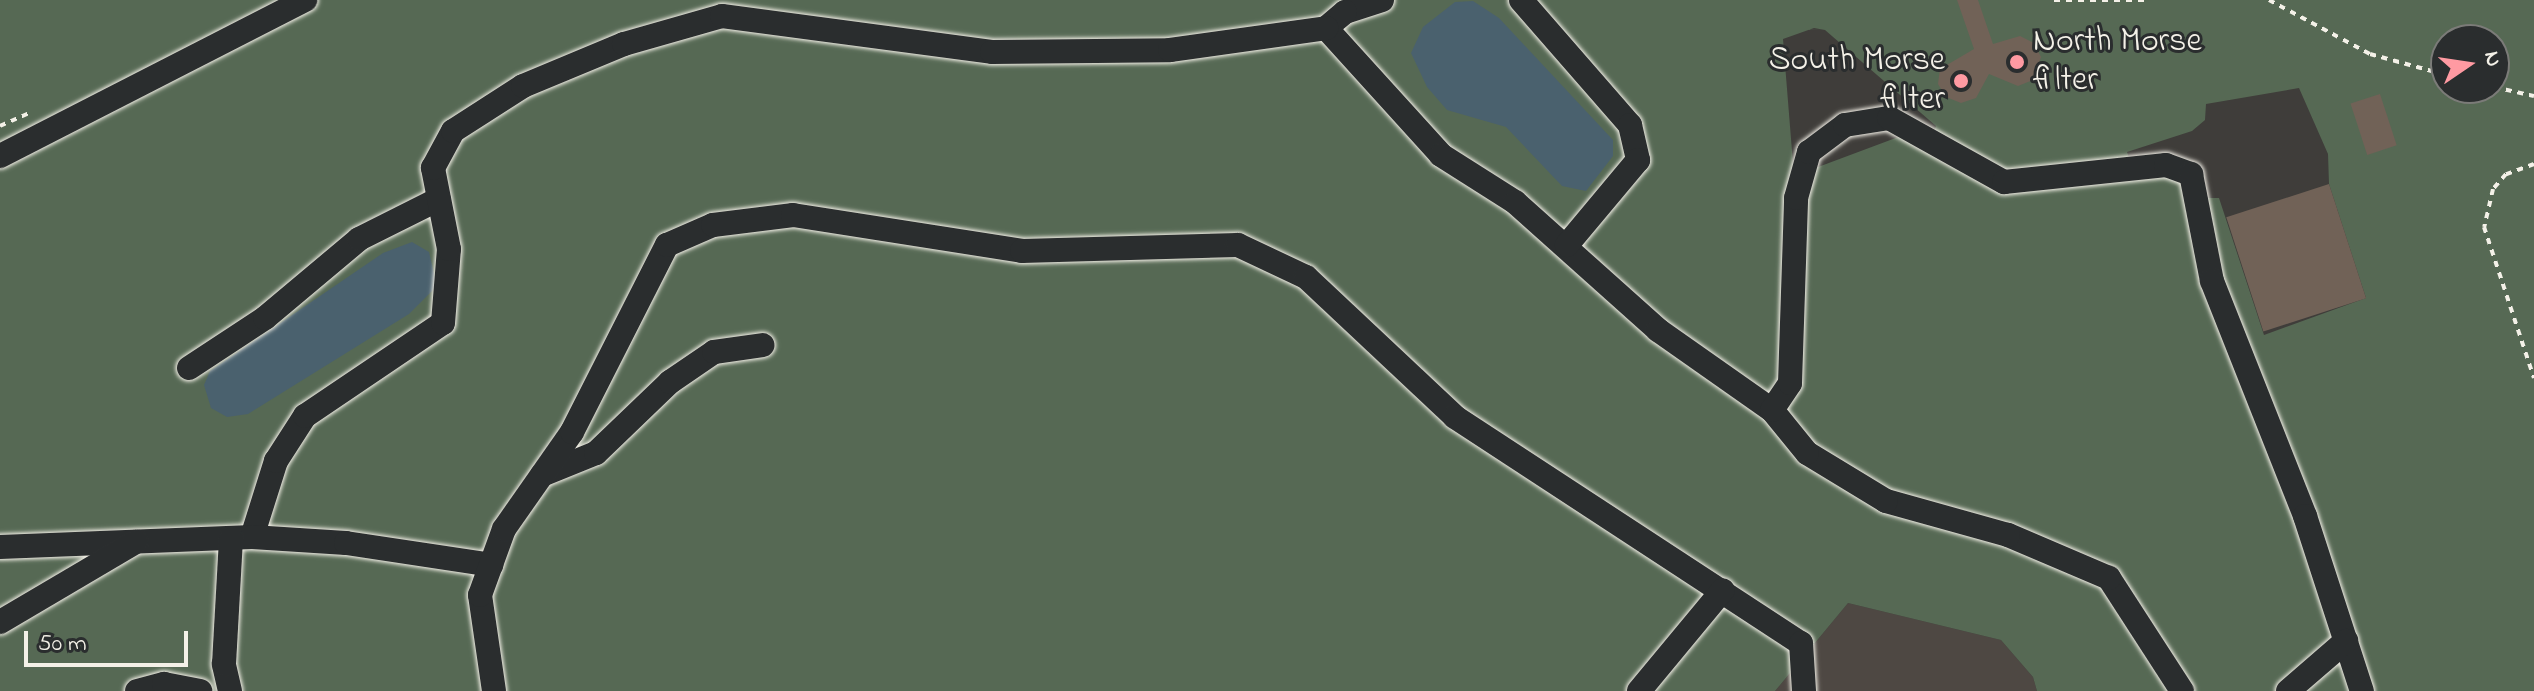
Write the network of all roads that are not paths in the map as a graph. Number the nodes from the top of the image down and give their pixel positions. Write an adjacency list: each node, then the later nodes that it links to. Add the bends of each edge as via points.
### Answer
1 (305, 0): 5 (street)
2 (1382, 0): 4 (street, via 1345,12)
3 (1521, 0): 7 (street, via 1630,125 1638,160)
4 (1326, 28): 6 (street, via 1170,50 992,52 722,16 624,44 523,86 453,131 433,168); 7 (street, via 1441,155 1515,202)
5 (0, 156)
6 (439, 199): 9 (street, via 359,239 265,318); 12 (street, via 449,249 443,323 305,416 276,461)
7 (1567, 245): 10 (street, via 1658,330)
8 (763, 345): 11 (street, via 705,358 670,382 596,453)
9 (189, 368)
10 (1772, 410): 18 (street, via 1790,383 1796,198 1809,152 1845,125 1889,118 2004,182 2166,165 2191,174 2212,281 2305,516); 25 (street, via 1807,453 1886,501 2008,535 2109,578)
11 (542, 475): 15 (street, via 504,529); 16 (street, via 572,432 667,245 713,225 793,215 1022,251 1238,245 1306,277 1455,417)
12 (242, 538): 13 (street); 15 (street, via 346,543); 21 (street, via 224,664)
13 (136, 542): 14 (street); 17 (street)
14 (0, 547)
15 (491, 565): 22 (street, via 480,595)
16 (1723, 590): 23 (street); 24 (street, via 1801,643)
17 (0, 622)
18 (2346, 641): 26 (street); 27 (street)
19 (137, 691): 20 (street, via 164,684)
20 (200, 691)
21 (230, 691)
22 (494, 691)
23 (1639, 691)
24 (1804, 691)
25 (2182, 691)
26 (2288, 691)
27 (2362, 691)

